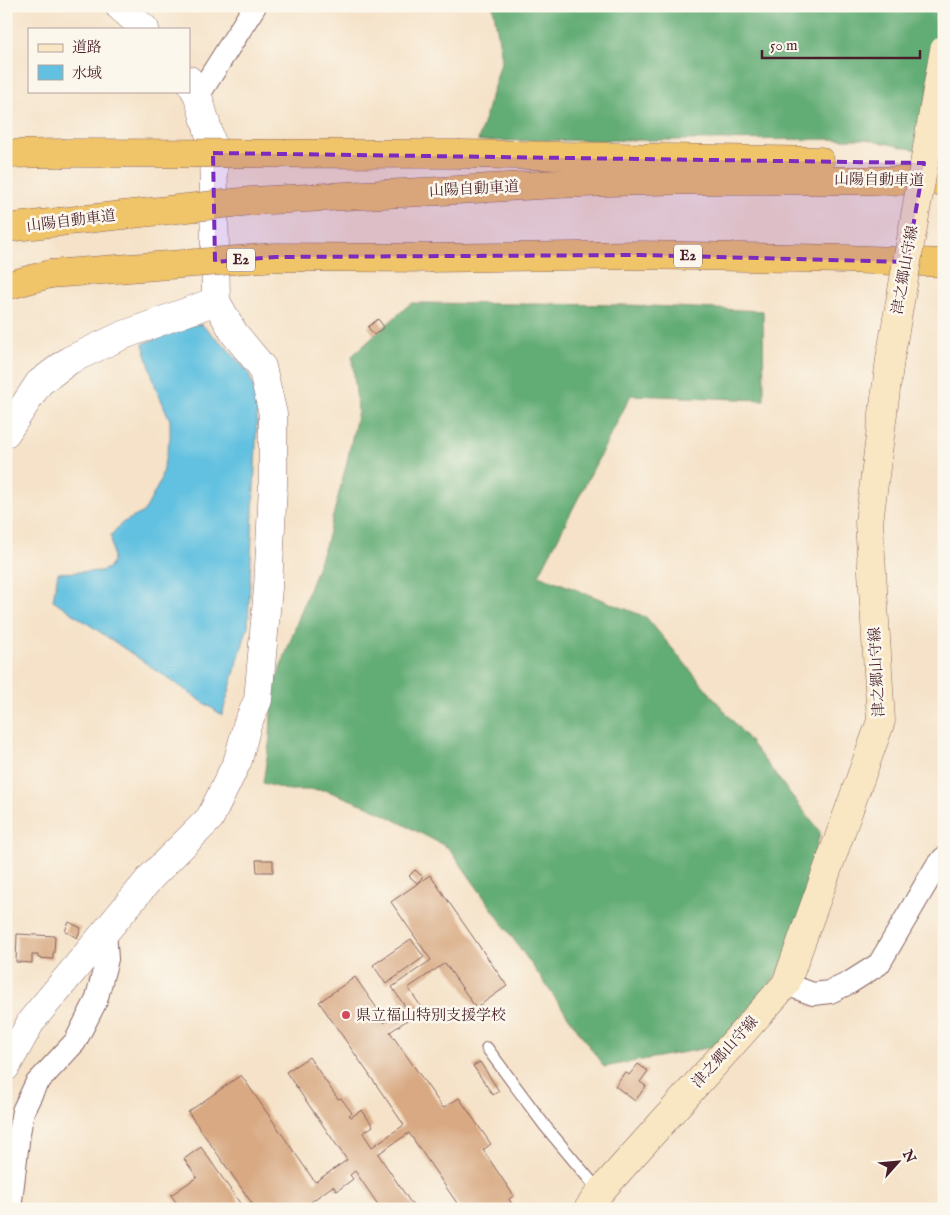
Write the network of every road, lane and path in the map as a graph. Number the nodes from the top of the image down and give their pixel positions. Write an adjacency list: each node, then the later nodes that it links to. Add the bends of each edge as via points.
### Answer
1 (119, 6): 3 (street)
2 (254, 6): 5 (street)
3 (144, 28)
4 (944, 50): 18 (main road, 津之郷山守線, bridge, via 890,359 869,522 881,720)
5 (193, 88): 14 (street, via 213,147)
6 (6, 154): 7 (highway, bridge, via 461,154)
7 (944, 164)
8 (944, 181): 9 (highway, 山陽自動車道, bridge, via 559,184 251,201)
9 (6, 228)
10 (944, 263): 11 (highway, E2, bridge, via 640,255 276,257)
11 (50, 274): 12 (highway, E2); 13 (highway)
12 (6, 278)
13 (6, 286)
14 (216, 301): 15 (street, via 121,336 70,360 39,383); 17 (street, via 234,333 262,367 274,414 268,588 258,700 246,725 238,760 210,818 151,877)
15 (6, 433)
16 (944, 858): 18 (street, via 879,964 830,992 813,994)
17 (105, 932): 20 (street, via 32,1020); 22 (street, via 107,960 96,1001 74,1042 36,1084 23,1110)
18 (786, 984): 21 (main road, 津之郷山守線)
19 (487, 1048): 21 (lane, via 545,1126)
20 (6, 1067)
21 (594, 1200)
22 (10, 1209)

